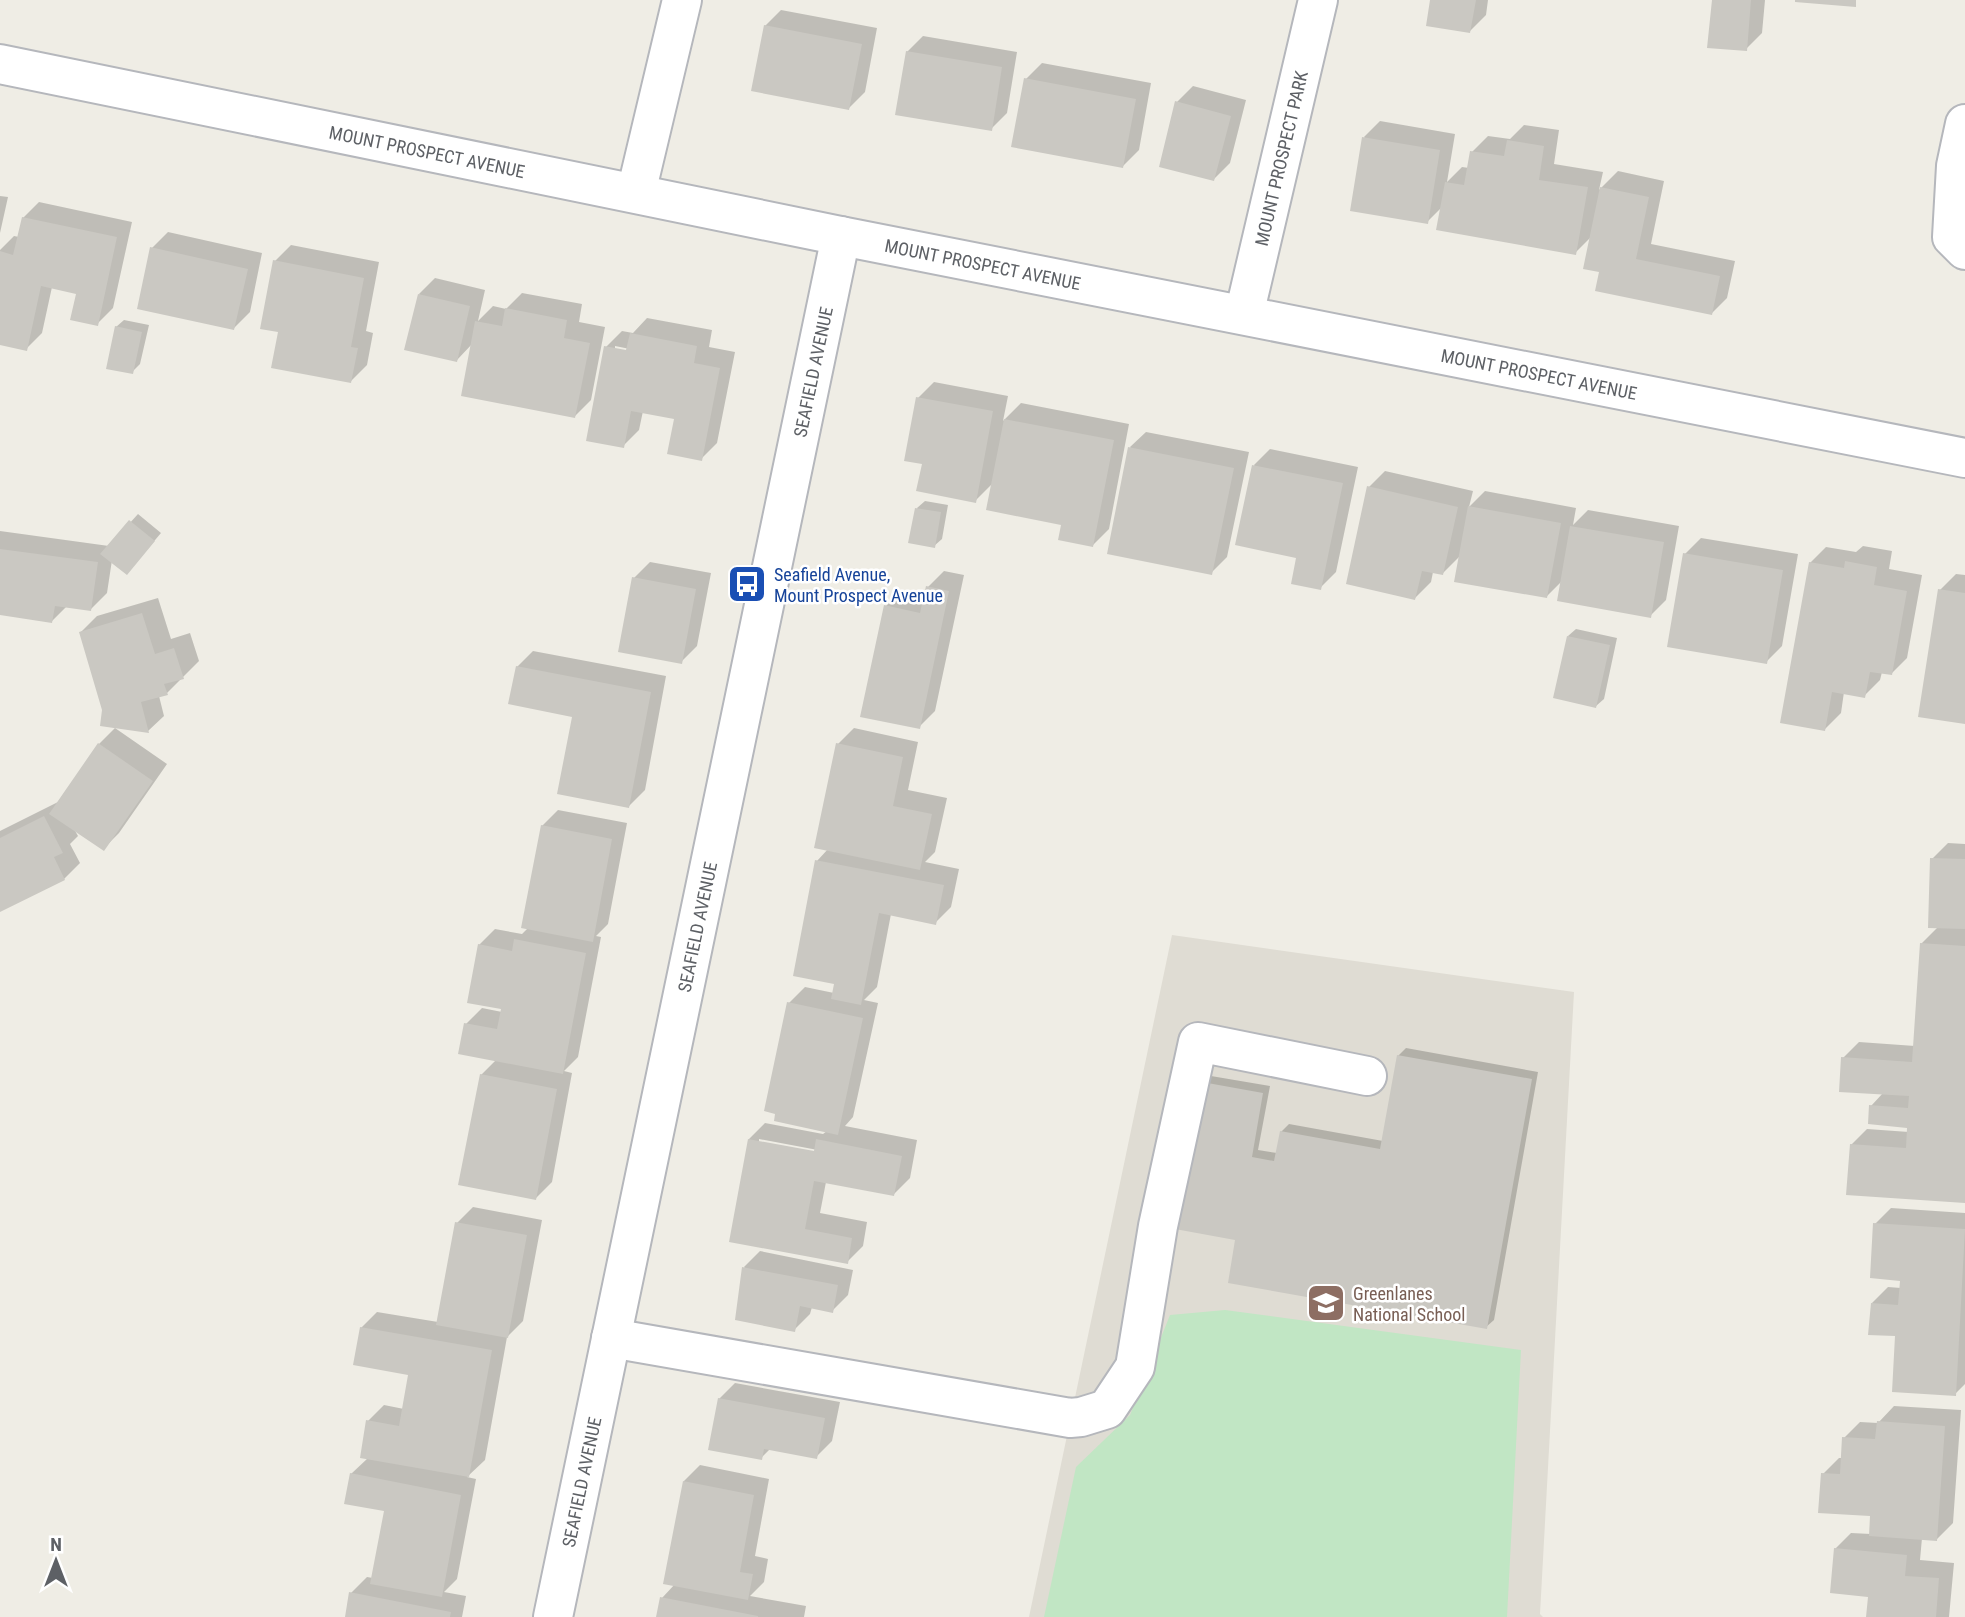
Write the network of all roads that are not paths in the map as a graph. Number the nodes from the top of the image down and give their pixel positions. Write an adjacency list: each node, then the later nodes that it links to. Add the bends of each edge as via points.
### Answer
1 (682, 0): 5 (street)
2 (1318, 0): 8 (street, MOUNT PROSPECT PARK)
3 (0, 64): 5 (street, MOUNT PROSPECT AVENUE)
4 (1965, 124): 7 (street, via 1956,166 1952,237)
5 (636, 193): 6 (street, MOUNT PROSPECT AVENUE)
6 (841, 236): 8 (street, MOUNT PROSPECT AVENUE); 11 (street, SEAFIELD AVENUE)
7 (1965, 250)
8 (1244, 316): 9 (street, MOUNT PROSPECT AVENUE)
9 (1965, 458)
10 (1367, 1076): 11 (street, via 1198,1042 1158,1226 1135,1367 1107,1409 1070,1418)
11 (611, 1338): 12 (street, SEAFIELD AVENUE)
12 (553, 1617)

